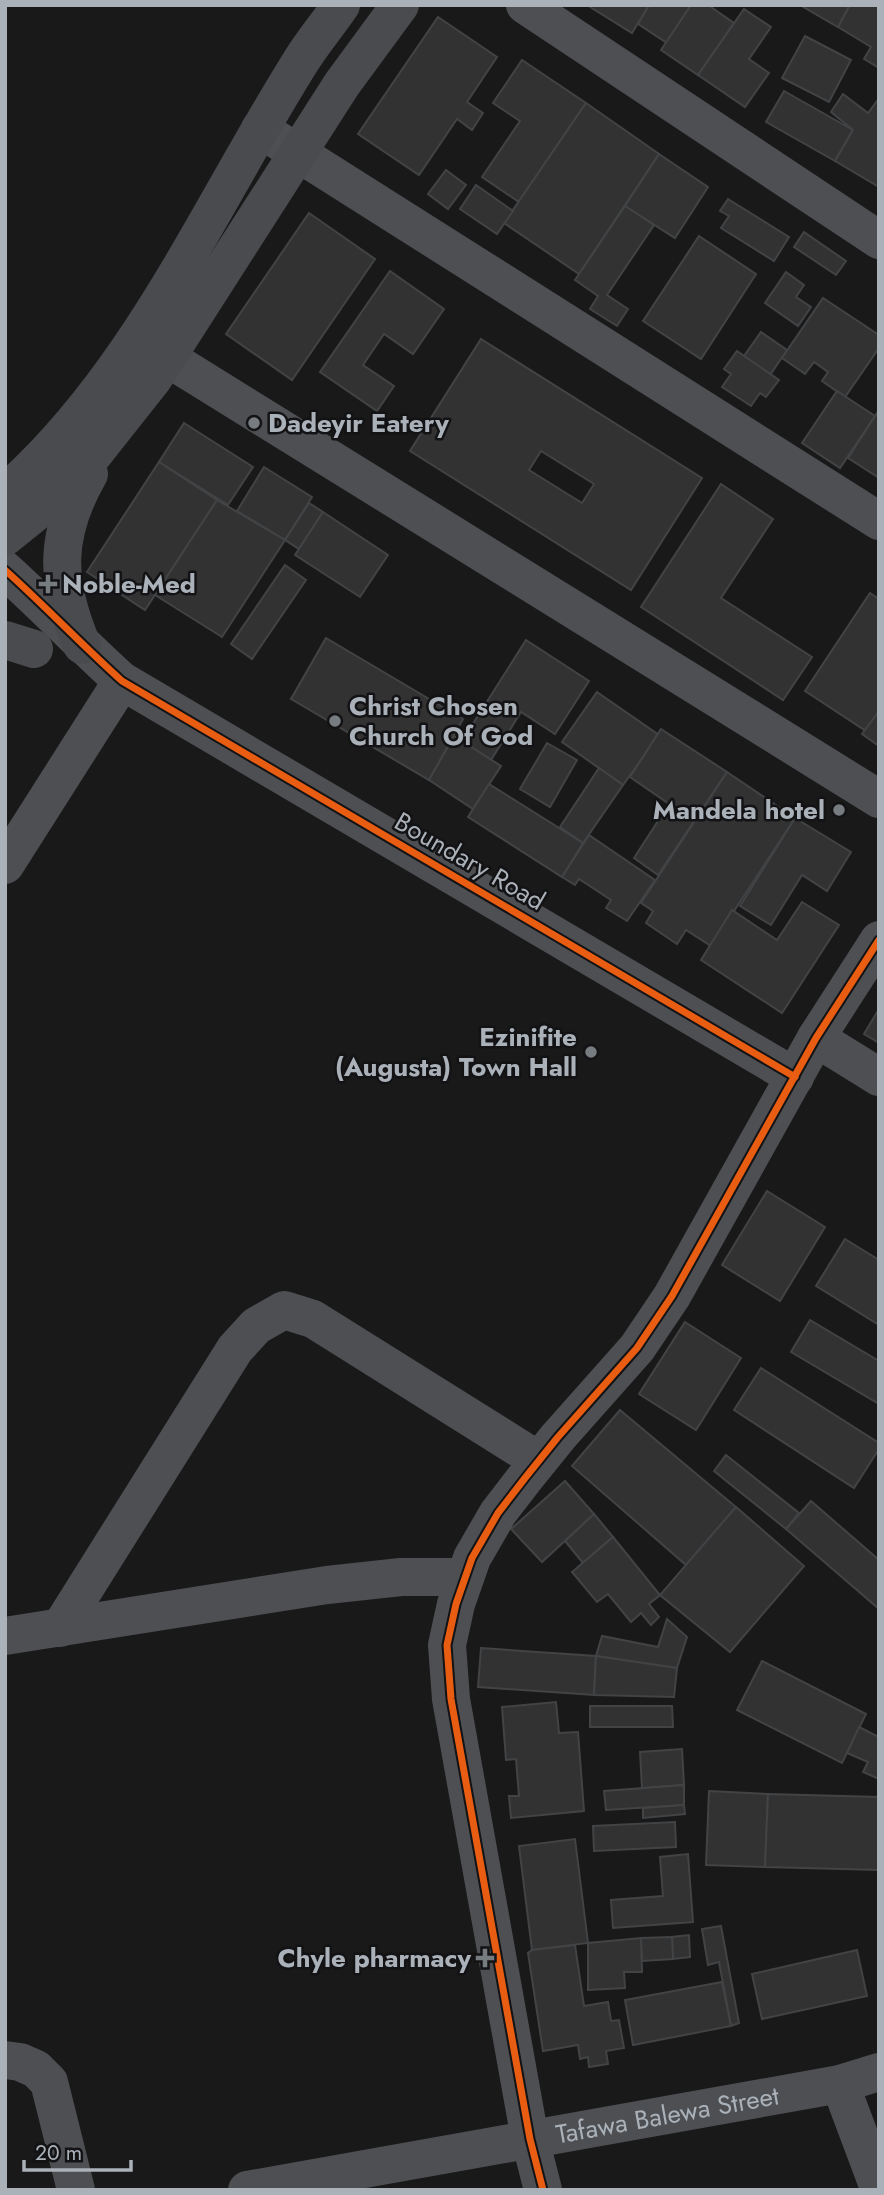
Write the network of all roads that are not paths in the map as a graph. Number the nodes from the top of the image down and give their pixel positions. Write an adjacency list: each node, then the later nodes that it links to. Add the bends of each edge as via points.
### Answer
1 (341, 5): 4 (main road)
2 (400, 5): 5 (main road)
3 (525, 5): 6 (street)
4 (260, 129): 5 (street); 9 (main road, via 158,305 96,397 64,436)
5 (298, 152): 7 (main road); 10 (street)
6 (879, 240)
7 (166, 357): 8 (main road); 17 (street)
8 (113, 431): 11 (main road, via 81,470); 15 (main road, via 75,498 65,527 63,584 68,613)
9 (5, 493)
10 (879, 521)
11 (5, 537)
12 (5, 570): 15 (street)
13 (5, 624): 14 (street)
14 (20, 644): 16 (street)
15 (82, 645): 16 (street)
16 (122, 681): 18 (street); 21 (street, Boundary Road)
17 (879, 799)
18 (5, 865)
19 (879, 940): 20 (street)
20 (816, 1038): 21 (street); 22 (street)
21 (796, 1077): 23 (street, via 672,1296 602,1390)
22 (879, 1077)
23 (538, 1460): 24 (street, via 498,1513); 25 (street, via 313,1319 284,1310 256,1326 235,1349)
24 (465, 1577): 25 (street, via 401,1577 327,1585); 30 (street, via 447,1645 451,1699)
25 (61, 1628): 26 (street)
26 (5, 1636)
27 (5, 2060): 32 (street, via 36,2069 49,2082)
28 (879, 2072): 29 (street, Tafawa Balewa Street)
29 (840, 2084): 30 (street, Tafawa Balewa Street); 31 (street)
30 (530, 2139): 33 (street, Tafawa Balewa Street); 34 (street)
31 (879, 2188)
32 (76, 2190)
33 (247, 2190)
34 (543, 2190)

